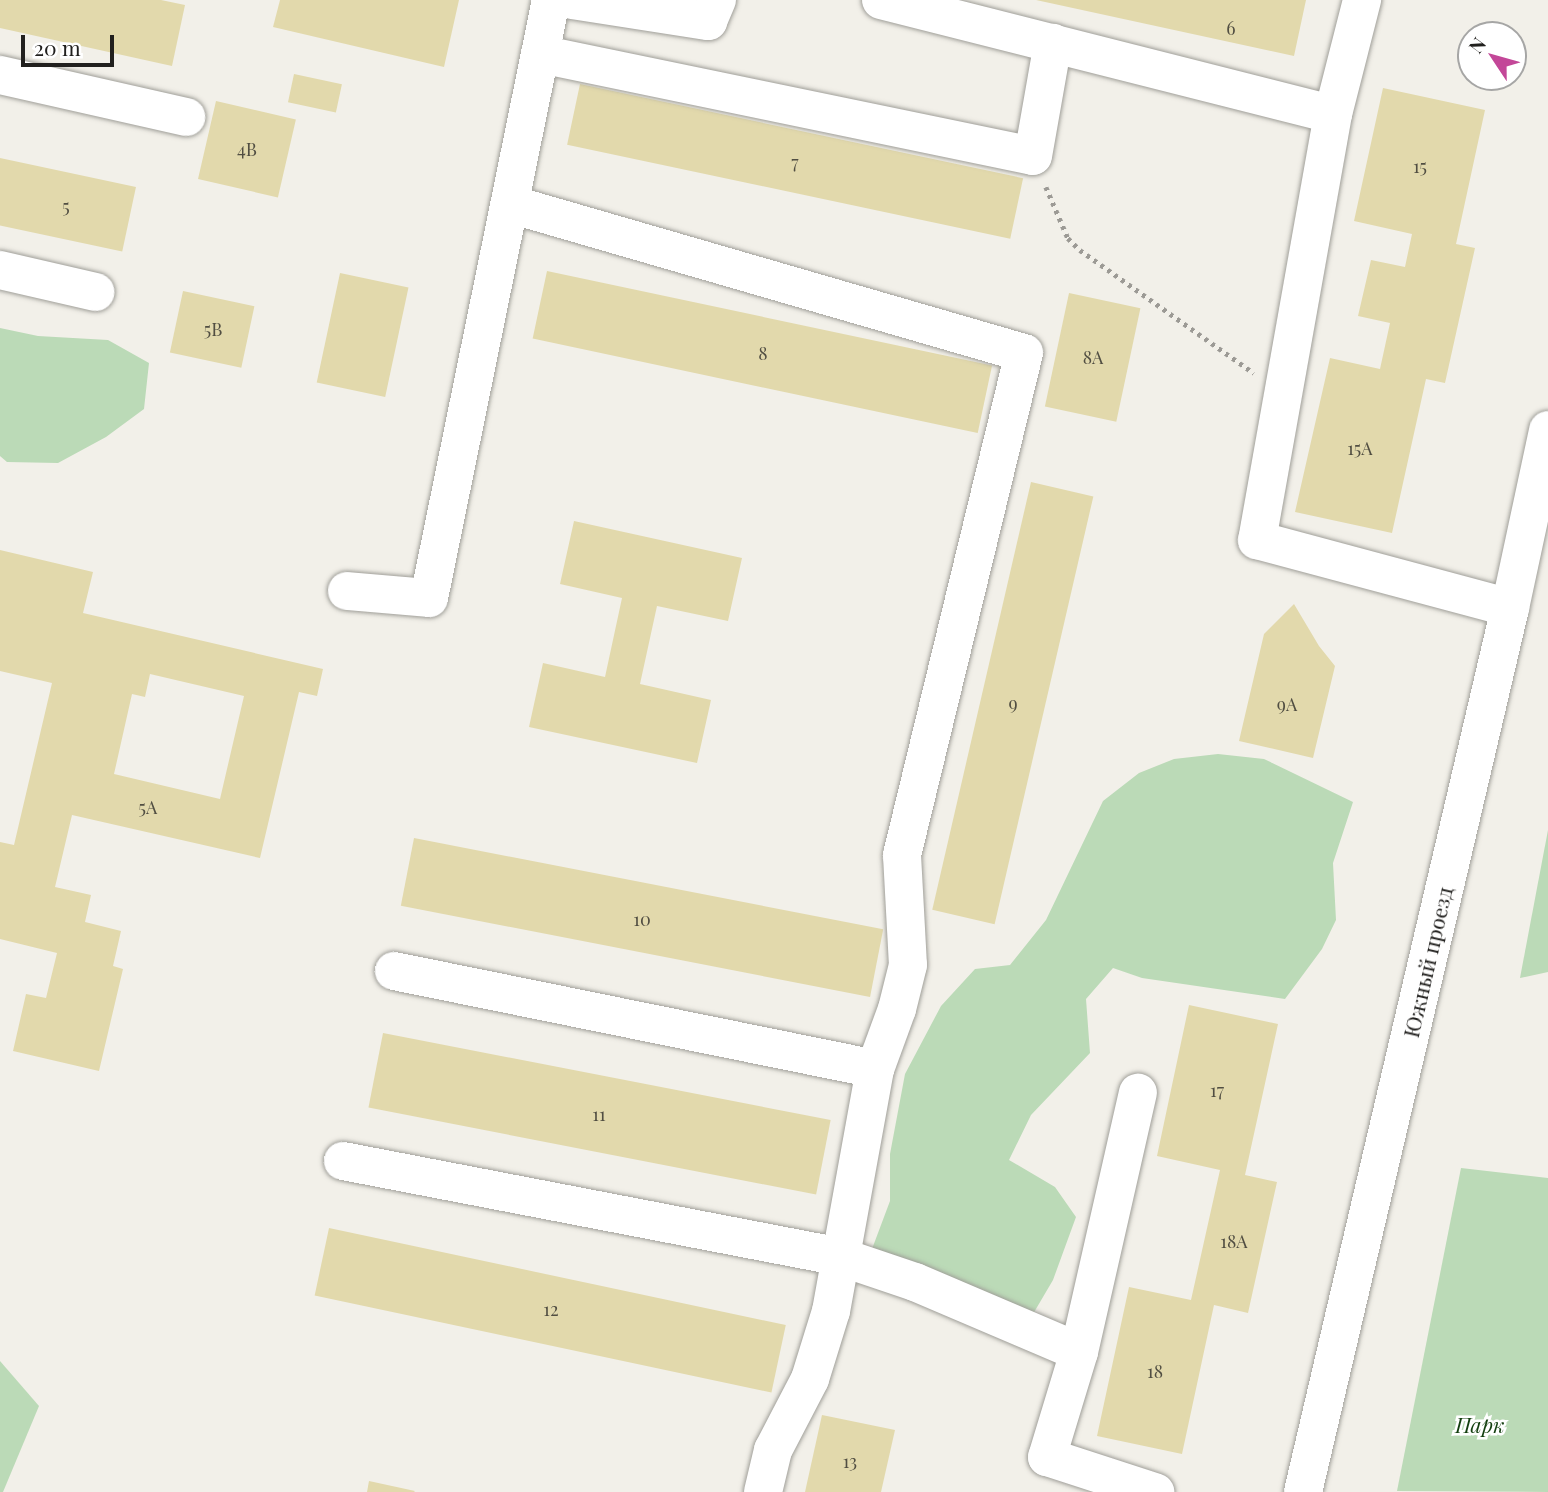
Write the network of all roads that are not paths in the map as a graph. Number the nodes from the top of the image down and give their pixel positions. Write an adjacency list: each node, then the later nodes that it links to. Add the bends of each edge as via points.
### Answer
1 (551, 0): 7 (street)
2 (572, 0): 3 (street, via 708,21)
3 (716, 0)
4 (881, 0): 6 (street)
5 (1362, 0): 9 (street)
6 (1053, 43): 7 (street, via 1033,156); 9 (street)
7 (540, 54): 11 (street)
8 (0, 75): 10 (street)
9 (1333, 114): 16 (street, via 1257,540)
10 (186, 117)
11 (510, 204): 15 (street, via 429,598); 18 (street, via 1024,353 902,855 908,965)
12 (0, 270): 13 (street)
13 (95, 292)
14 (1548, 430): 16 (street, Южный проезд)
15 (347, 591)
16 (1510, 608): 25 (street, Южный проезд)
17 (394, 971): 18 (street)
18 (875, 1069): 21 (street)
19 (1138, 1093): 22 (street)
20 (342, 1161): 21 (street)
21 (841, 1256): 22 (street, via 915,1282); 23 (street, via 831,1311 810,1379 773,1450)
22 (1079, 1352): 24 (street, via 1047,1457)
23 (763, 1492)
24 (1155, 1492)
25 (1303, 1492)

